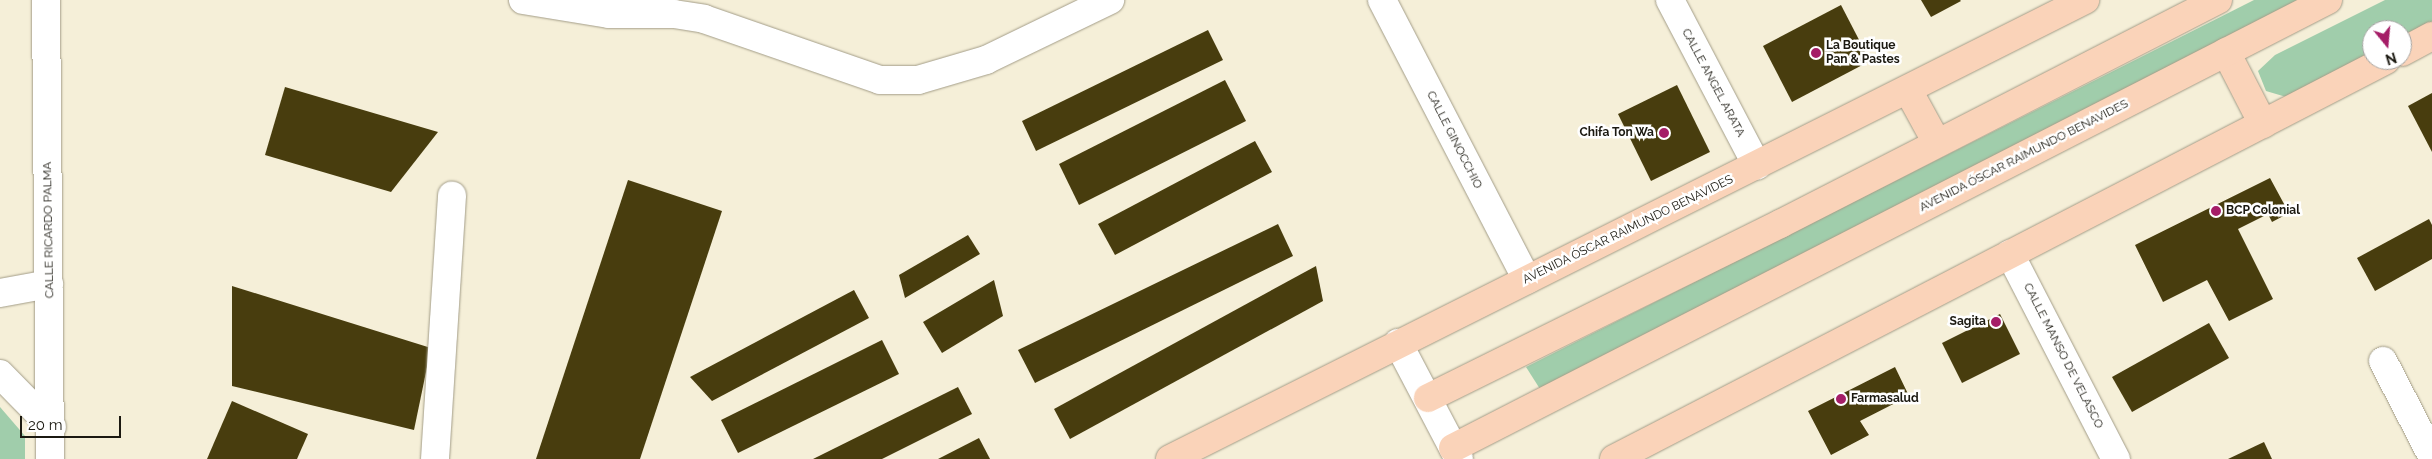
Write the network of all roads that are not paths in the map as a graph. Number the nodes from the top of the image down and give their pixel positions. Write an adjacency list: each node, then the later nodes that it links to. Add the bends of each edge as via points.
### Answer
1 (46, 0): 21 (street, CALLE RICARDO PALMA)
2 (523, 0): 9 (street, via 609,14)
3 (1110, 0): 9 (street, via 986,60 918,80 880,80)
4 (1382, 0): 20 (street, CALLE GINOCCHIO)
5 (1670, 0): 17 (street, CALLE ANGEL ARATA)
6 (2085, 0): 14 (main road, AVENIDA ÓSCAR RAIMUNDO BENAVIDES)
7 (2328, 0): 12 (main road, AVENIDA ÓSCAR RAIMUNDO BENAVIDES)
8 (2202, 4): 16 (main road)
9 (677, 7)
10 (2432, 36): 11 (main road)
11 (2412, 47)
12 (2226, 52): 15 (main road); 28 (main road, AVENIDA ÓSCAR RAIMUNDO BENAVIDES)
13 (2367, 70): 15 (main road)
14 (1908, 90): 16 (main road); 17 (main road, AVENIDA ÓSCAR RAIMUNDO BENAVIDES)
15 (2263, 124): 19 (main road)
16 (1937, 143): 26 (main road)
17 (1757, 166): 20 (main road, AVENIDA ÓSCAR RAIMUNDO BENAVIDES)
18 (452, 196): 31 (street)
19 (2010, 254): 33 (main road); 34 (street, CALLE MANSO DE VELASCO)
20 (1527, 280): 23 (main road, AVENIDA ÓSCAR RAIMUNDO BENAVIDES)
21 (49, 284): 22 (street); 27 (street, CALLE RICARDO PALMA)
22 (0, 293)
23 (1398, 343): 26 (street); 32 (main road, AVENIDA ÓSCAR RAIMUNDO BENAVIDES)
24 (2383, 361): 29 (street)
25 (0, 374): 27 (street)
26 (1428, 398): 28 (street)
27 (52, 427): 30 (street, CALLE RICARDO PALMA)
28 (1456, 454)
29 (2432, 456)
30 (50, 459)
31 (436, 459)
32 (1170, 459)
33 (1614, 459)
34 (2116, 459)

